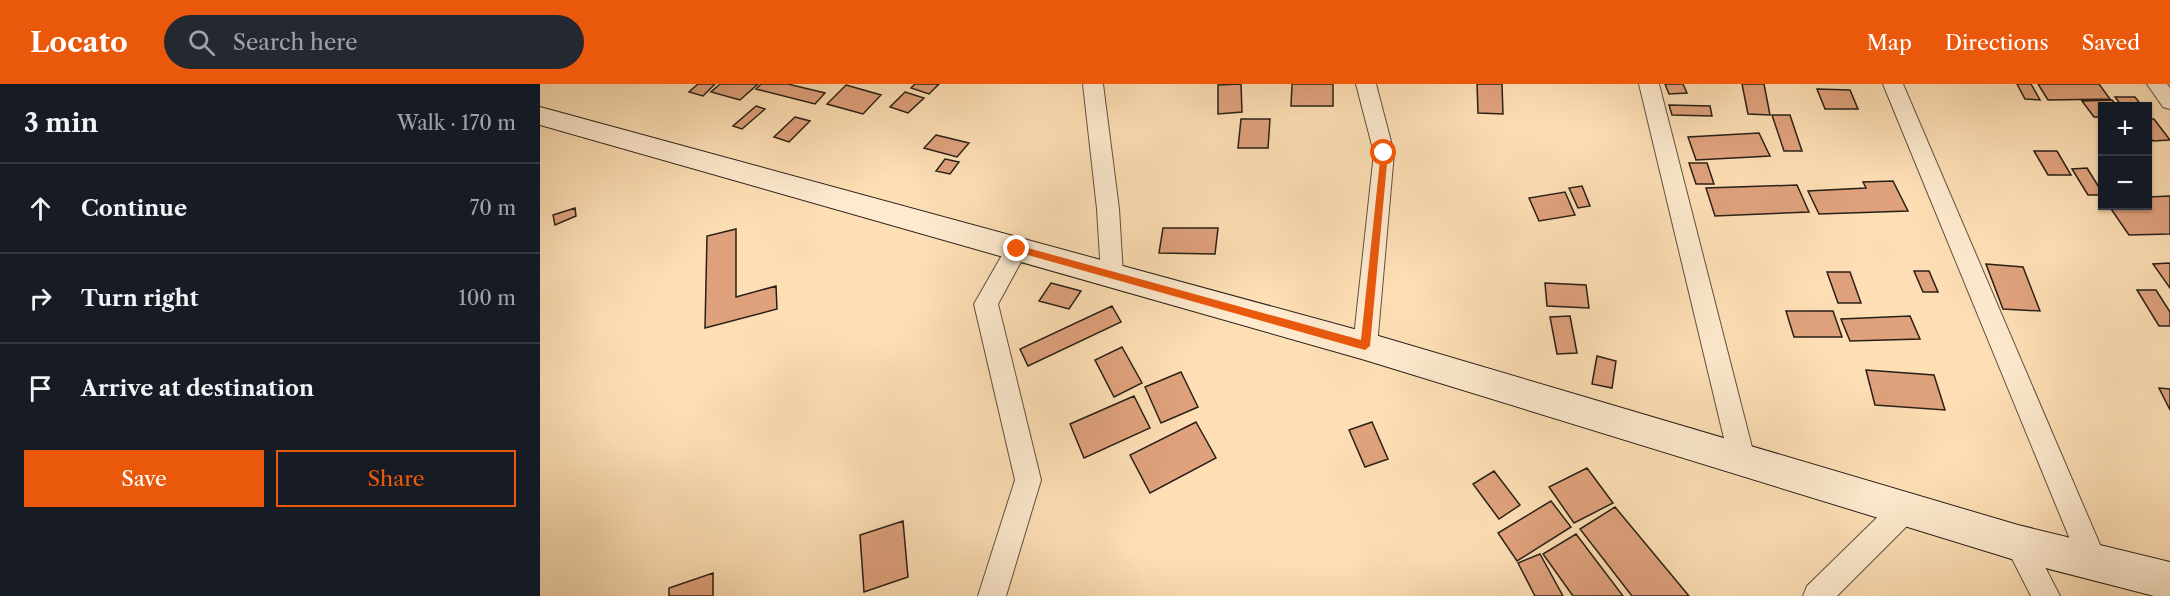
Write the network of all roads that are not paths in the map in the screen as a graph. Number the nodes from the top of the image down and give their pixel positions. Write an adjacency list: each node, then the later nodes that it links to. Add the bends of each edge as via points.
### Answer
1 (1094, 84): 9 (street)
2 (1366, 84): 10 (street, via 1384,153)
3 (1648, 84): 11 (street)
4 (1893, 84): 14 (street)
5 (2157, 84): 6 (street)
6 (2170, 102)
7 (540, 116): 8 (street)
8 (1017, 249): 9 (street); 16 (street, via 986,304 1028,480)
9 (1112, 275): 10 (street)
10 (1365, 346): 11 (street)
11 (1742, 459): 12 (street)
12 (1905, 509): 13 (street); 17 (street)
13 (2018, 543): 14 (street); 18 (street)
14 (2093, 561): 15 (street)
15 (2170, 581)
16 (992, 596)
17 (1817, 596)
18 (2046, 596)

